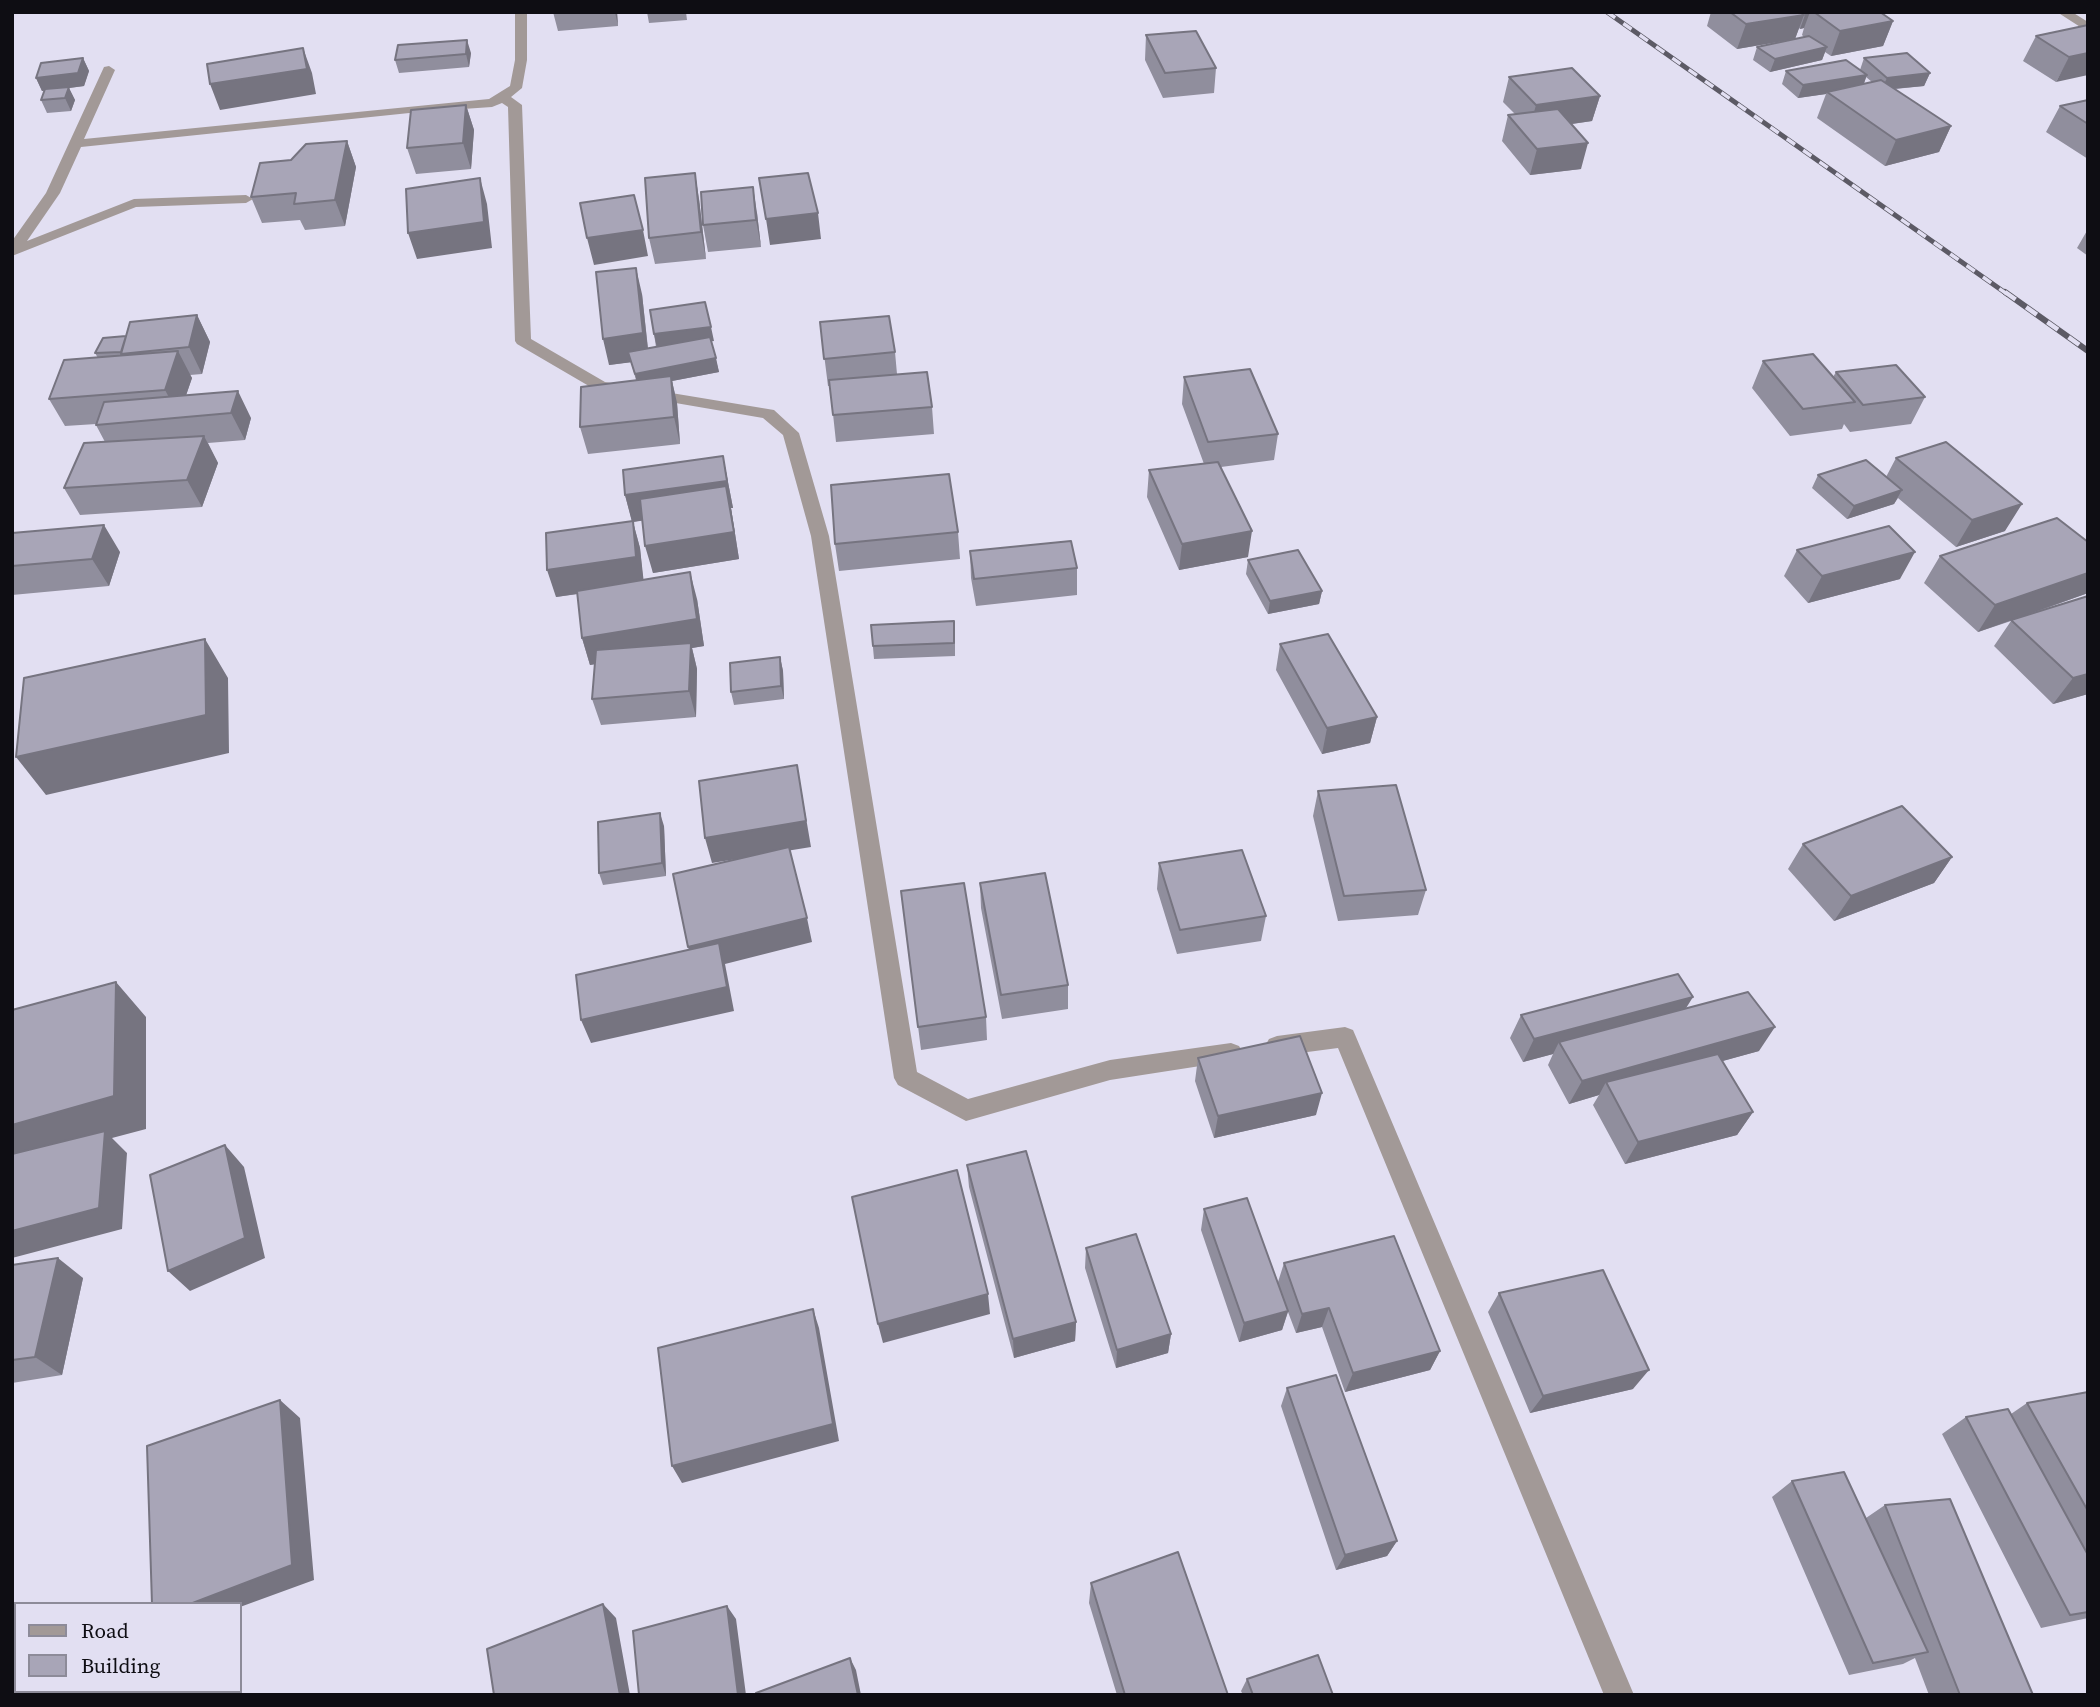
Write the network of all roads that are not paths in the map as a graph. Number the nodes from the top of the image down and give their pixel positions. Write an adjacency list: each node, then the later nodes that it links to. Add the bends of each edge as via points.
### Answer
1 (521, 12): 5 (street, via 516,88)
2 (2063, 12): 3 (street)
3 (2088, 28)
4 (109, 70): 6 (street)
5 (501, 97): 6 (street, via 492,103); 9 (street, via 515,105 523,341 600,386 768,414 791,433 820,536 906,1078 966,1110 1111,1070 1345,1037)
6 (75, 144): 8 (street, via 52,193)
7 (246, 199): 8 (street, via 134,203)
8 (13, 252)
9 (1619, 1695)

